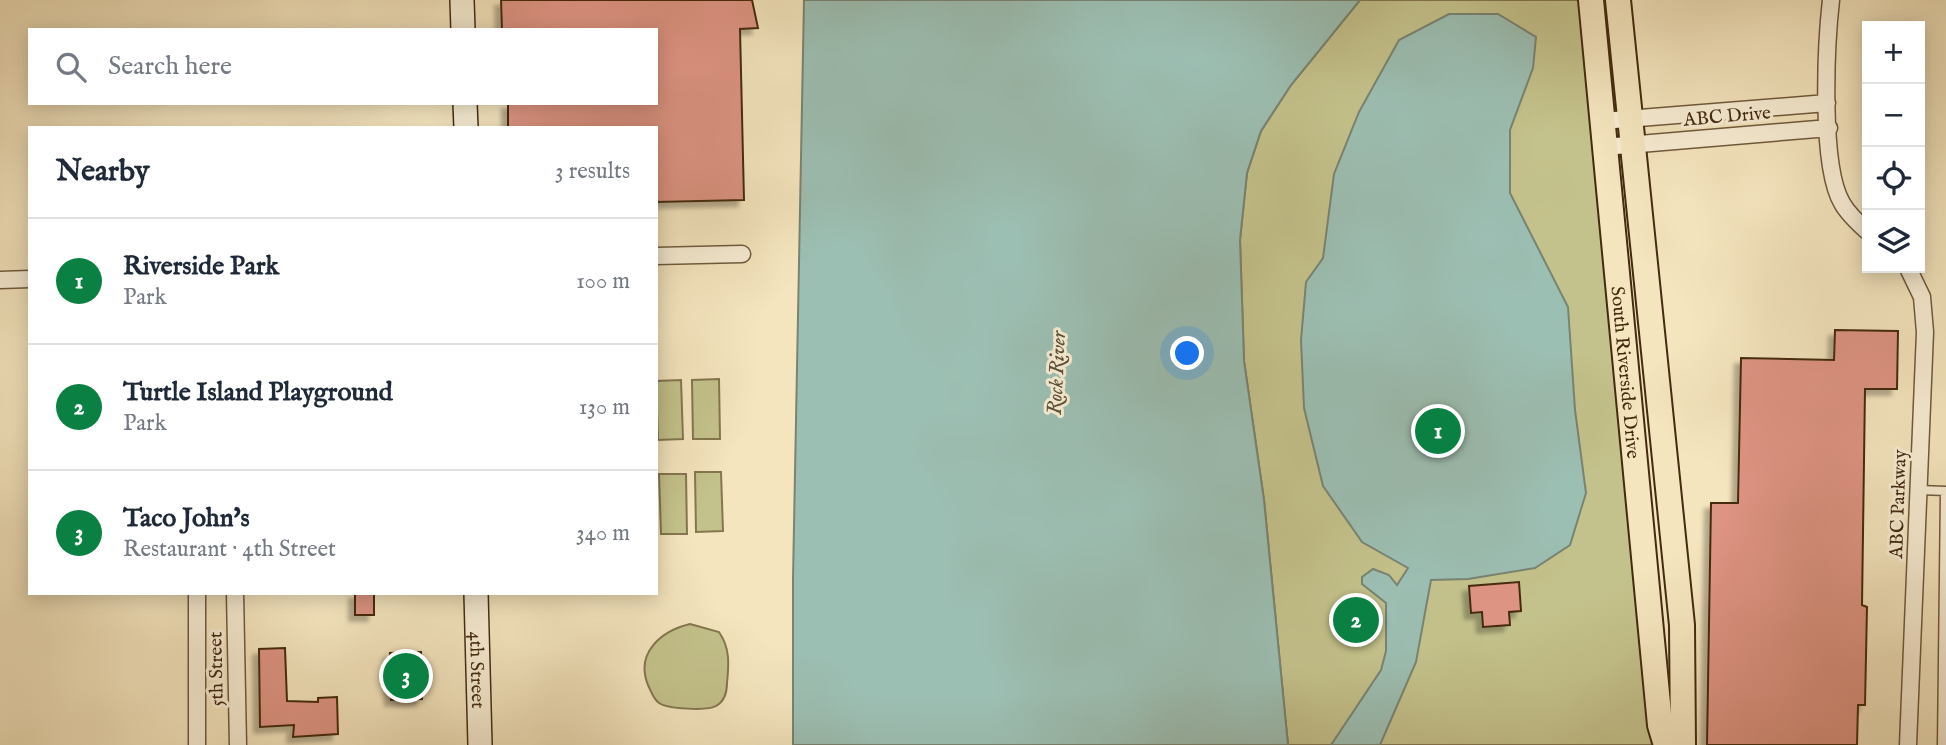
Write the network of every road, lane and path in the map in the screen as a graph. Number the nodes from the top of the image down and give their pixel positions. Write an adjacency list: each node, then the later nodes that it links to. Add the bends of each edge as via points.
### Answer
1 (462, 0): 5 (street)
2 (1591, 0): 9 (main road, South Riverside Drive)
3 (1618, 0): 8 (main road, South Riverside Drive)
4 (1831, 0): 6 (street)
5 (463, 28)
6 (1827, 103): 8 (street, ABC Drive); 11 (street)
7 (465, 105): 10 (street)
8 (1630, 119): 9 (street, ABC Drive); 12 (main road, South Riverside Drive)
9 (1602, 121): 13 (main road, South Riverside Drive)
10 (466, 126)
11 (1829, 128): 12 (street, ABC Drive); 14 (street, via 1841,203)
12 (1632, 145): 13 (street, ABC Drive); 29 (main road, South Riverside Drive, via 1682,625)
13 (1604, 147): 28 (main road, South Riverside Drive)
14 (1862, 226)
15 (742, 254): 16 (street)
16 (658, 256)
17 (1910, 273): 20 (street, ABC Parkway, via 1922,297 1925,332)
18 (28, 279): 19 (street)
19 (0, 280)
20 (1919, 490): 21 (lane); 30 (street, ABC Parkway)
21 (1946, 491): 31 (lane)
22 (197, 595): 25 (street, 5th Street)
23 (235, 595): 26 (street, 5th Street)
24 (476, 595): 27 (street, 4th Street)
25 (197, 745)
26 (238, 745)
27 (480, 745)
28 (1665, 745)
29 (1683, 745)
30 (1908, 745)
31 (1942, 745)

